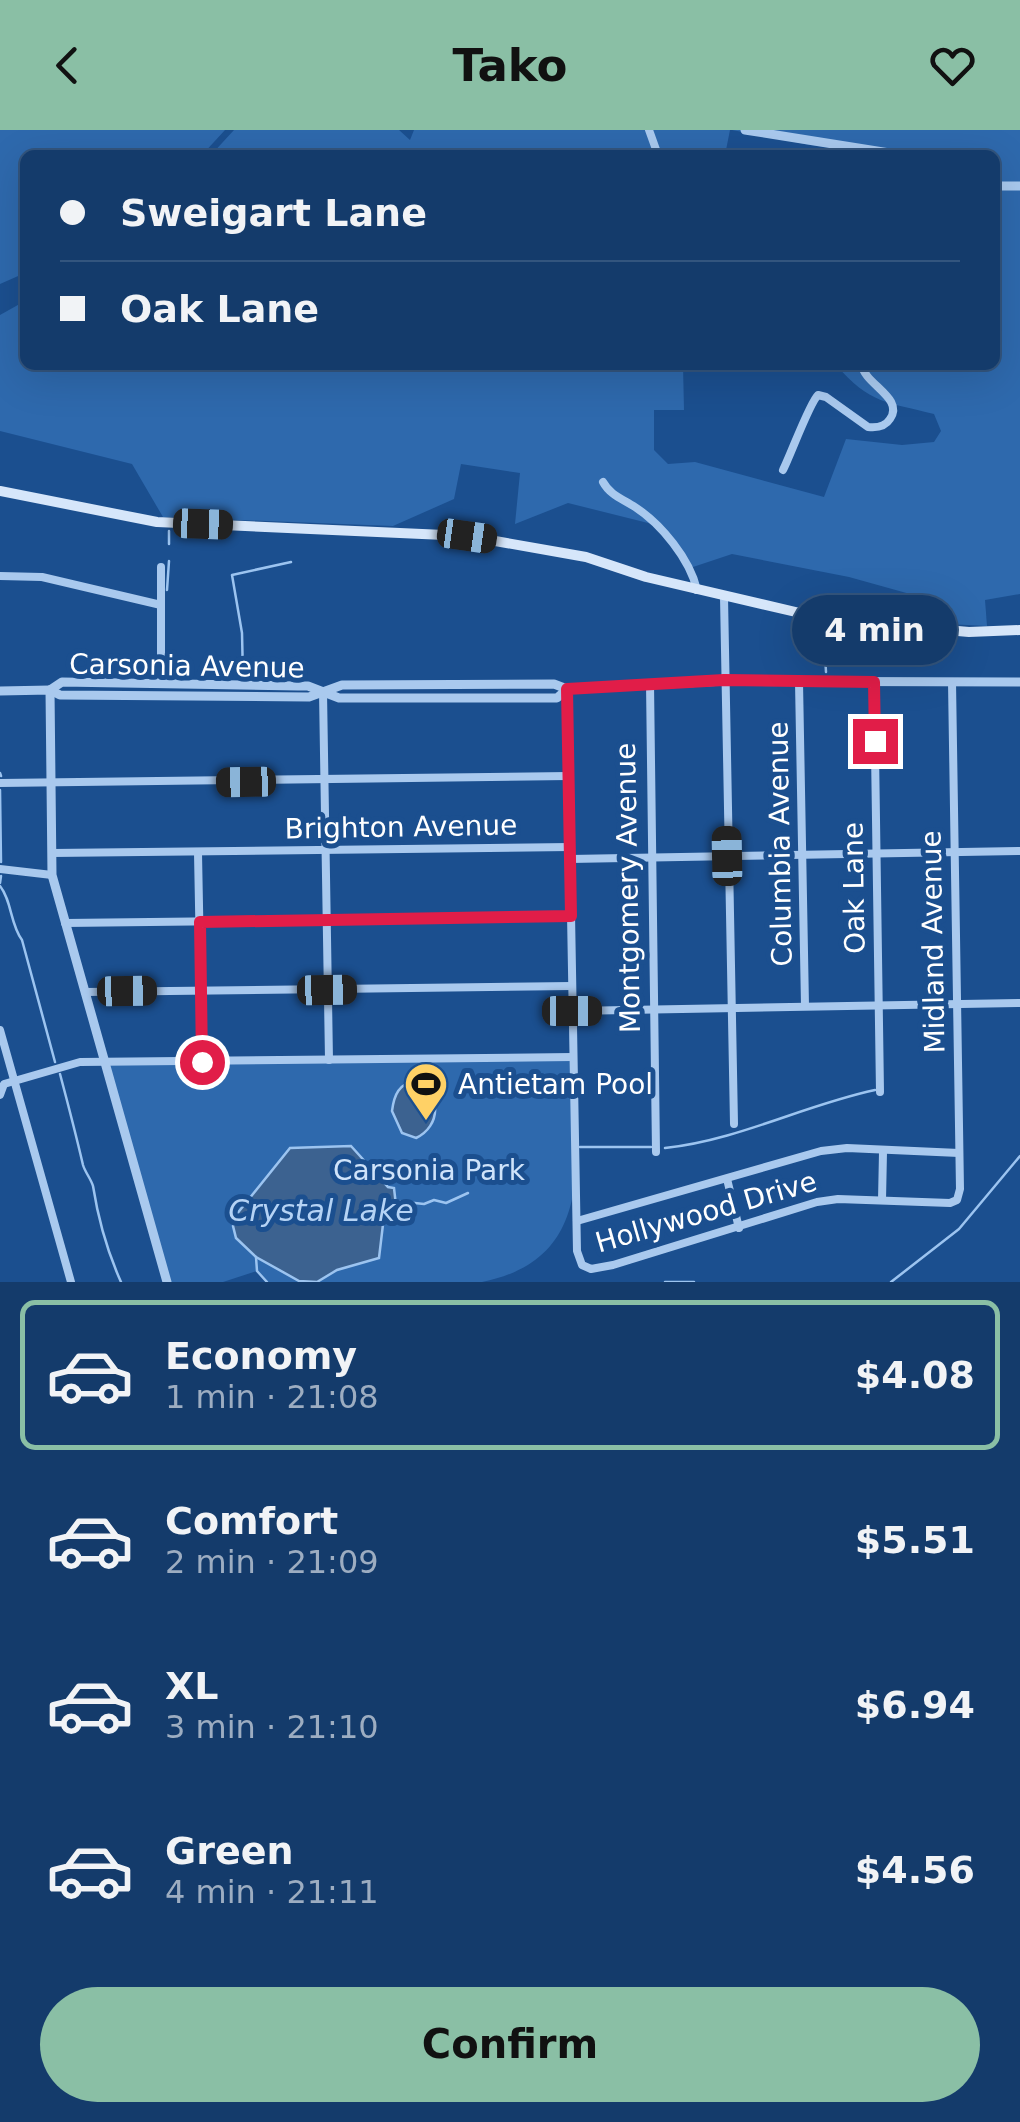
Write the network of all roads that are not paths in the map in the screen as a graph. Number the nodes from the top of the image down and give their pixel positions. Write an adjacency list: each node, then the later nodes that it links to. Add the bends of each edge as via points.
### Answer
1 (745, 130): 2 (street)
2 (871, 150)
3 (863, 370): 4 (street, via 891,400 890,420 864,426 818,395)
4 (783, 470)
5 (604, 482): 9 (street, via 664,532)
6 (0, 491): 9 (main road, via 157,522 488,539 586,557)
7 (161, 567): 11 (street)
8 (0, 576): 11 (street, via 42,577)
9 (697, 590): 10 (main road)
10 (724, 597): 12 (main road, via 857,622); 13 (street)
11 (161, 605): 18 (street)
12 (1020, 630)
13 (724, 680): 14 (street, Carsonia Avenue); 19 (street, Carsonia Avenue); 36 (street)
14 (799, 682): 15 (street, Carsonia Avenue); 35 (street, Columbia Avenue)
15 (874, 682): 16 (street, Carsonia Avenue); 34 (street, Oak Lane)
16 (952, 682): 17 (street, Carsonia Avenue); 31 (street, Midland Avenue)
17 (1020, 682)
18 (160, 683): 21 (street, Carsonia Avenue, via 62,682); 23 (street, Carsonia Avenue, via 308,686)
19 (650, 683): 20 (street, Carsonia Avenue); 37 (street, Montgomery Avenue)
20 (567, 689): 23 (street, Carsonia Avenue, via 342,684); 24 (street)
21 (50, 690): 22 (street, Carsonia Avenue); 23 (street, Carsonia Avenue, via 60,696); 27 (street)
22 (0, 691)
23 (324, 692): 25 (street)
24 (569, 776): 25 (street); 28 (street)
25 (323, 781): 27 (street); 29 (street)
26 (0, 784): 27 (street)
27 (52, 784): 32 (street)
28 (570, 847): 29 (street, Brighton Avenue); 38 (street)
29 (324, 851): 33 (street, Brighton Avenue); 42 (street)
30 (1020, 851): 31 (street)
31 (955, 852): 34 (street); 50 (street, Midland Avenue)
32 (52, 853): 33 (street, Brighton Avenue); 40 (street)
33 (198, 853): 43 (street)
34 (876, 854): 35 (street); 52 (street, Oak Lane)
35 (802, 855): 36 (street); 51 (street, Columbia Avenue)
36 (727, 856): 37 (street); 53 (street)
37 (651, 858): 38 (street); 54 (street, Montgomery Avenue)
38 (570, 859): 41 (street)
39 (0, 869): 40 (street)
40 (52, 875): 44 (street)
41 (571, 916): 42 (street); 45 (street)
42 (326, 920): 43 (street); 47 (street)
43 (200, 922): 44 (street); 46 (street)
44 (66, 923): 48 (street)
45 (572, 986): 47 (street); 55 (street)
46 (201, 990): 47 (street); 48 (street); 60 (street)
47 (327, 990): 58 (street)
48 (85, 992): 59 (street)
49 (1020, 1003): 50 (street)
50 (957, 1004): 52 (street); 67 (street, Midland Avenue)
51 (806, 1006): 52 (street); 53 (street)
52 (878, 1006): 62 (street, Oak Lane)
53 (730, 1009): 54 (street); 64 (street)
54 (652, 1010): 55 (street); 65 (street, Montgomery Avenue)
55 (572, 1011): 57 (street)
56 (0, 1030): 61 (street)
57 (573, 1057): 58 (street); 71 (street)
58 (328, 1060): 60 (street)
59 (104, 1061): 60 (street); 61 (street); 74 (street)
60 (202, 1062)
61 (15, 1081): 63 (street, via 4,1084); 73 (street)
62 (880, 1092)
63 (0, 1095)
64 (734, 1124)
65 (656, 1152)
66 (883, 1152): 67 (street); 68 (street, via 821,1151); 69 (street)
67 (960, 1153): 70 (street, Midland Avenue)
68 (727, 1180): 71 (street); 72 (street)
69 (882, 1200): 70 (street, Hollywood Drive); 72 (street, Hollywood Drive, via 817,1202)
70 (957, 1200)
71 (576, 1220): 72 (street, Hollywood Drive, via 576,1252 585,1268)
72 (740, 1228)
73 (71, 1282)
74 (167, 1282)

